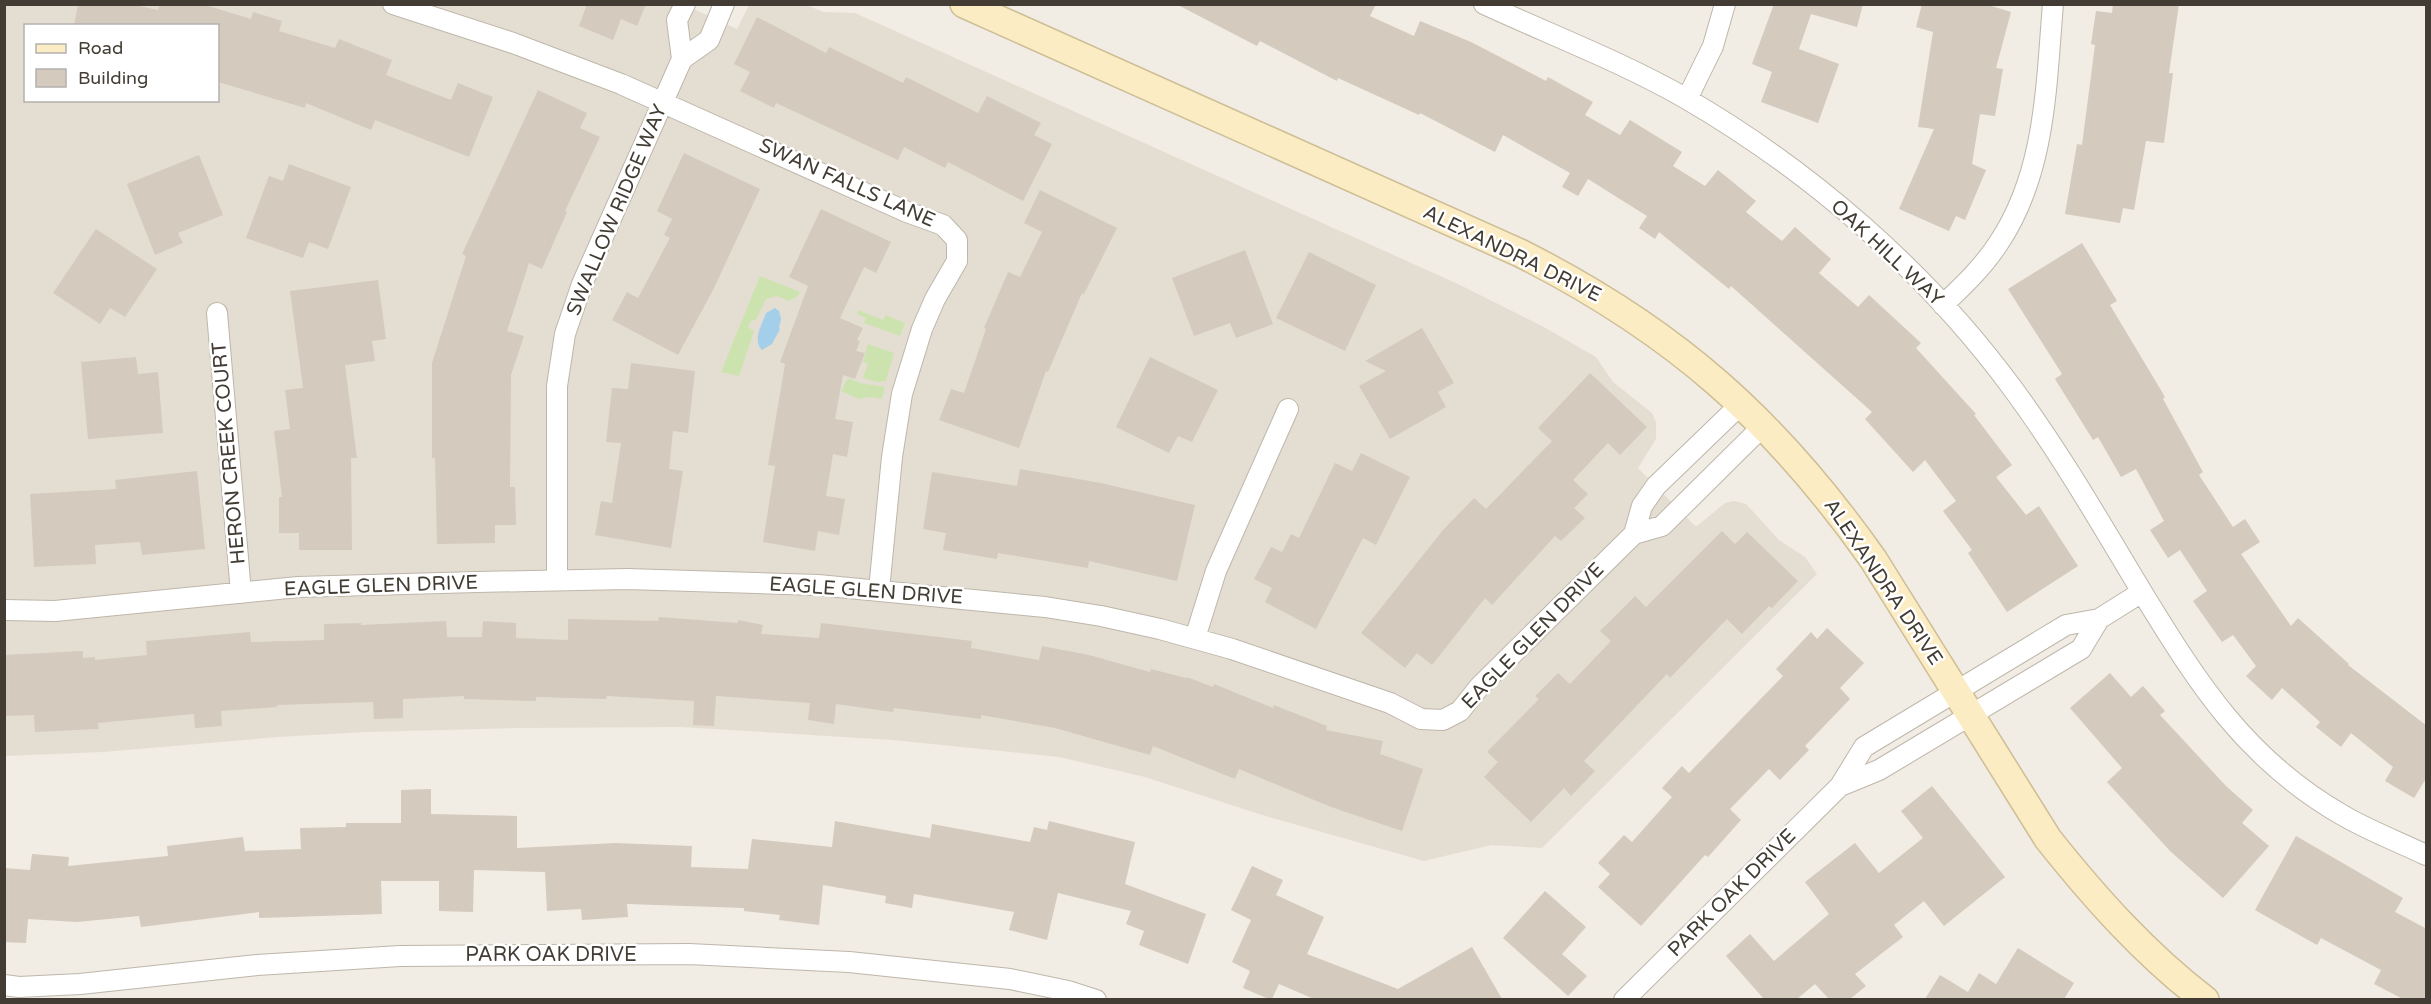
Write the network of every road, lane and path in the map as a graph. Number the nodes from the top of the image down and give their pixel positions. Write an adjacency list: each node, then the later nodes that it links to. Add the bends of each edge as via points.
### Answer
1 (393, 4): 10 (street, SWAN FALLS LANE, via 535,51)
2 (685, 4): 8 (street, via 677,20)
3 (724, 4): 8 (street, via 709,40)
4 (963, 4): 13 (street, ALEXANDRA DRIVE, via 1551,269 1666,340)
5 (1484, 4): 9 (street, OAK HILL WAY)
6 (1725, 4): 9 (street, via 1713,46)
7 (2053, 4): 11 (street, via 2041,133 2023,197 1982,265)
8 (682, 59): 10 (street, SWALLOW RIDGE WAY)
9 (1687, 99): 11 (street, OAK HILL WAY, via 1824,194)
10 (663, 102): 19 (street, SWALLOW RIDGE WAY, via 582,284 565,334 558,386); 20 (street, SWAN FALLS LANE, via 943,225 957,240 957,261 922,329 903,394 892,457)
11 (1943, 305): 21 (street, OAK HILL WAY, via 2037,421)
12 (217, 313): 22 (street, HERON CREEK COURT)
13 (1742, 403): 15 (street, ALEXANDRA DRIVE); 16 (street, EAGLE GLEN DRIVE)
14 (1288, 409): 25 (street, via 1216,571)
15 (1764, 425): 17 (street, EAGLE GLEN DRIVE); 28 (street, ALEXANDRA DRIVE, via 1848,524)
16 (1680, 462): 17 (street); 18 (street, EAGLE GLEN DRIVE, via 1642,506)
17 (1704, 486): 18 (street, EAGLE GLEN DRIVE, via 1662,526)
18 (1634, 534): 25 (street, EAGLE GLEN DRIVE, via 1480,686 1460,711 1443,720 1420,719 1390,703)
19 (557, 580): 20 (street, EAGLE GLEN DRIVE, via 722,581); 22 (street, EAGLE GLEN DRIVE, via 298,587)
20 (879, 590): 25 (street, EAGLE GLEN DRIVE, via 1067,610)
21 (2142, 592): 24 (street); 33 (street, OAK HILL WAY, via 2212,701 2255,749 2283,774 2344,816)
22 (241, 593): 23 (street, EAGLE GLEN DRIVE, via 55,610)
23 (4, 610)
24 (2099, 619): 26 (street, via 2066,625); 27 (street, via 2081,649)
25 (1195, 638)
26 (2027, 648): 27 (street); 28 (street)
27 (2042, 672): 29 (street)
28 (1955, 692): 29 (street, ALEXANDRA DRIVE); 30 (street, PARK OAK DRIVE)
29 (1970, 716): 31 (street, PARK OAK DRIVE); 37 (street, ALEXANDRA DRIVE, via 2048,839 2079,878 2147,951)
30 (1895, 728): 31 (street); 32 (street, PARK OAK DRIVE, via 1864,747)
31 (1910, 752): 32 (street, PARK OAK DRIVE, via 1879,771)
32 (1840, 786): 36 (street, PARK OAK DRIVE)
33 (2427, 855)
34 (4, 985): 35 (street, PARK OAK DRIVE, via 80,984 257,965 400,956 689,954 849,962 1010,979)
35 (1096, 999)
36 (1624, 999)
37 (2205, 999)

